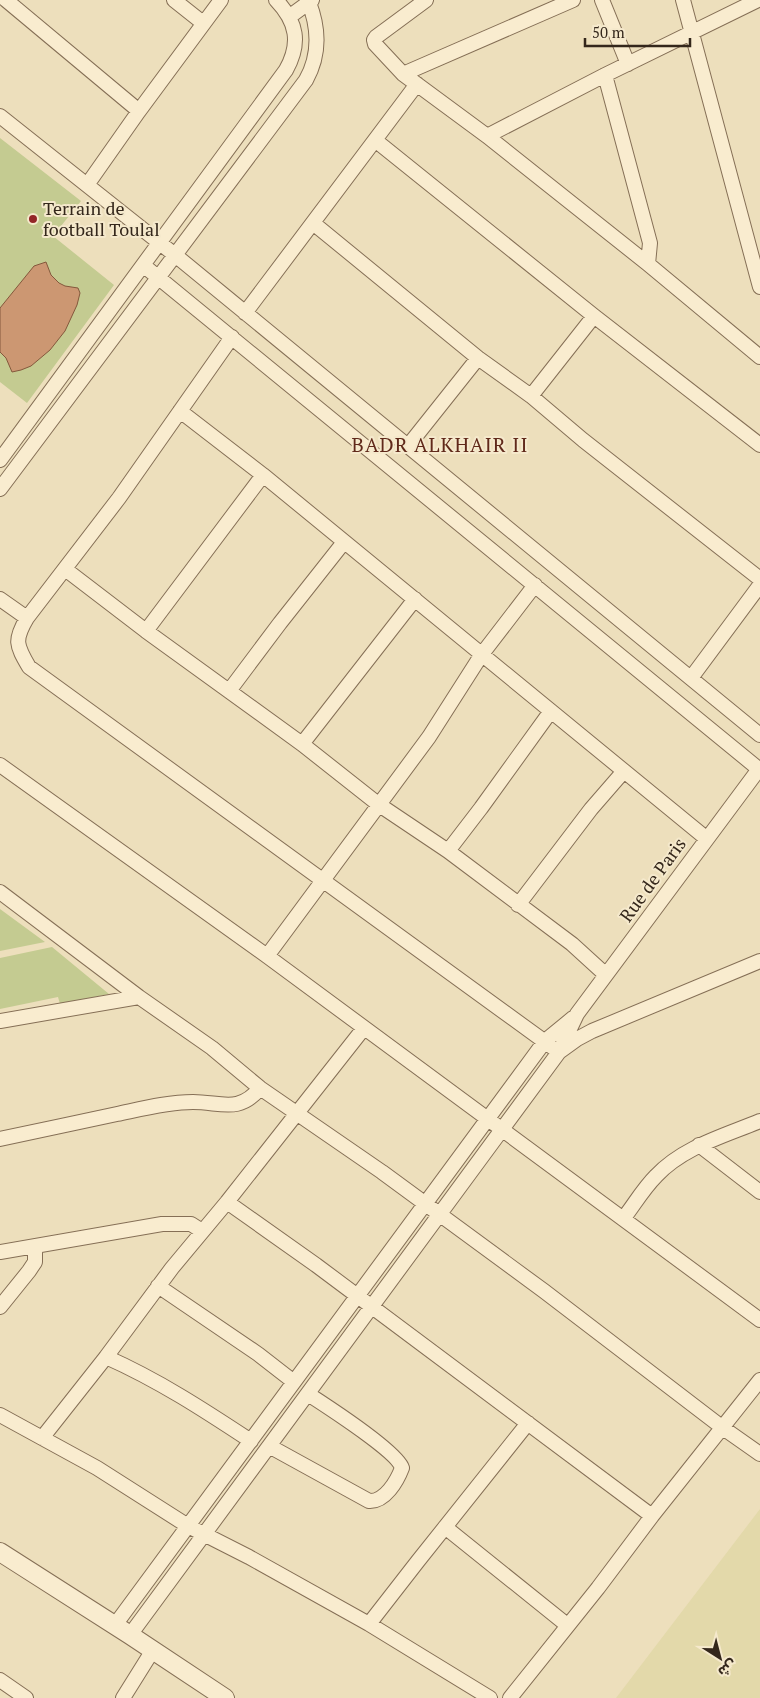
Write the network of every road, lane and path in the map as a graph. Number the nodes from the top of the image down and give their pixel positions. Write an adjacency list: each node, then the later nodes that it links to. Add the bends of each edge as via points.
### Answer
1 (6, 0): 18 (street)
2 (174, 0): 12 (street)
3 (221, 0): 12 (street)
4 (276, 0): 11 (street)
5 (426, 0): 15 (street, via 374,40)
6 (573, 0): 15 (street)
7 (602, 0): 14 (street)
8 (684, 0): 13 (street)
9 (758, 0): 13 (street)
10 (310, 1): 11 (street); 25 (street, via 317,44 313,69)
11 (289, 17): 24 (street, via 295,35 293,59)
12 (203, 23): 18 (street)
13 (692, 34): 14 (street); 29 (street)
14 (628, 64): 16 (street)
15 (403, 74): 17 (street)
16 (605, 75): 20 (street); 26 (street, via 650,243)
17 (418, 84): 20 (street); 21 (street)
18 (140, 111): 22 (street)
19 (0, 116): 22 (street)
20 (487, 136): 26 (street)
21 (376, 140): 23 (street); 31 (street)
22 (87, 186): 24 (street)
23 (313, 223): 30 (street); 34 (street)
24 (160, 243): 25 (street); 27 (street)
25 (175, 256): 28 (street); 30 (street)
26 (648, 264): 33 (street)
27 (143, 265): 28 (street); 39 (street)
28 (158, 278): 32 (street); 41 (street)
29 (760, 287)
30 (245, 313): 38 (street)
31 (594, 316): 35 (street); 37 (street)
32 (232, 337): 36 (street); 45 (street)
33 (760, 357)
34 (478, 358): 35 (street); 38 (street)
35 (531, 396): 44 (street)
36 (180, 412): 40 (street); 43 (street)
37 (760, 445)
38 (408, 446): 52 (street)
39 (0, 460)
40 (263, 475): 42 (street); 50 (street)
41 (0, 489)
42 (344, 542): 48 (street); 53 (street)
43 (65, 569): 49 (street); 50 (street)
44 (760, 579)
45 (535, 585): 51 (street); 58 (street)
46 (760, 585): 52 (street)
47 (0, 599): 49 (street)
48 (415, 599): 51 (street); 56 (street)
49 (27, 618): 63 (street, via 18,634 19,646 36,673)
50 (146, 631): 53 (street)
51 (482, 654): 54 (street); 60 (street, via 428,737)
52 (691, 678): 55 (street)
53 (229, 691): 56 (street)
54 (551, 711): 59 (street); 62 (street)
55 (760, 735)
56 (302, 744): 60 (street)
57 (0, 765): 66 (street)
58 (760, 769): 61 (street, Rue de Paris)
59 (624, 770): 61 (street); 65 (street)
60 (378, 804): 62 (street); 63 (street)
61 (707, 839): 68 (street, Rue de Paris)
62 (448, 851): 65 (street)
63 (323, 880): 66 (street); 73 (street)
64 (0, 892): 69 (street)
65 (518, 905): 68 (street, via 572,944)
66 (267, 956): 72 (street)
67 (760, 960): 74 (street, via 592,1031)
68 (606, 975): 70 (street, Rue de Paris)
69 (139, 997): 71 (street); 75 (street, via 212,1048)
70 (577, 1014): 73 (street); 74 (street)
71 (0, 1021)
72 (364, 1028): 76 (street); 77 (street)
73 (545, 1041): 74 (street); 77 (street)
74 (559, 1052): 79 (street)
75 (260, 1088): 76 (street); 80 (street, via 252,1098 235,1104 174,1103)
76 (298, 1114): 83 (street); 84 (street)
77 (487, 1119): 79 (street); 84 (street)
78 (760, 1121): 81 (street)
79 (502, 1130): 85 (street); 86 (street)
80 (0, 1139)
81 (699, 1145): 82 (street); 86 (street, via 656,1176)
82 (760, 1192)
83 (228, 1202): 87 (street); 91 (street)
84 (425, 1204): 85 (street); 91 (street)
85 (440, 1214): 93 (street); 101 (street)
86 (623, 1219): 94 (street)
87 (202, 1231): 88 (street, via 191,1224 162,1224); 90 (street)
88 (35, 1246): 89 (street); 92 (street, via 35,1262 30,1271)
89 (0, 1252)
90 (158, 1286): 95 (street); 97 (street)
91 (357, 1297): 93 (street); 97 (street)
92 (0, 1307)
93 (371, 1307): 98 (street); 100 (street)
94 (760, 1320)
95 (106, 1357): 102 (street); 103 (street, via 190,1400)
96 (760, 1380): 101 (street)
97 (294, 1382): 103 (street)
98 (308, 1394): 104 (street); 104 (street, via 398,1461 402,1468 389,1490 378,1501 369,1501)
99 (0, 1415): 102 (street)
100 (528, 1423): 106 (street); 108 (street)
101 (723, 1428): 105 (street); 106 (street)
102 (42, 1438): 107 (street, via 97,1468)
103 (251, 1440): 107 (street)
104 (269, 1446): 109 (street)
105 (760, 1454)
106 (652, 1516): 113 (street)
107 (188, 1526): 109 (street); 112 (street)
108 (444, 1527): 111 (street); 113 (street)
109 (205, 1534): 111 (street); 114 (street)
110 (0, 1552): 112 (street)
111 (369, 1624): 120 (street)
112 (115, 1625): 114 (street)
113 (567, 1625): 121 (street)
114 (130, 1635): 115 (street)
115 (154, 1650): 118 (street); 119 (street)
116 (0, 1680): 117 (street)
117 (26, 1698)
118 (123, 1698)
119 (224, 1698)
120 (490, 1698)
121 (510, 1698)

